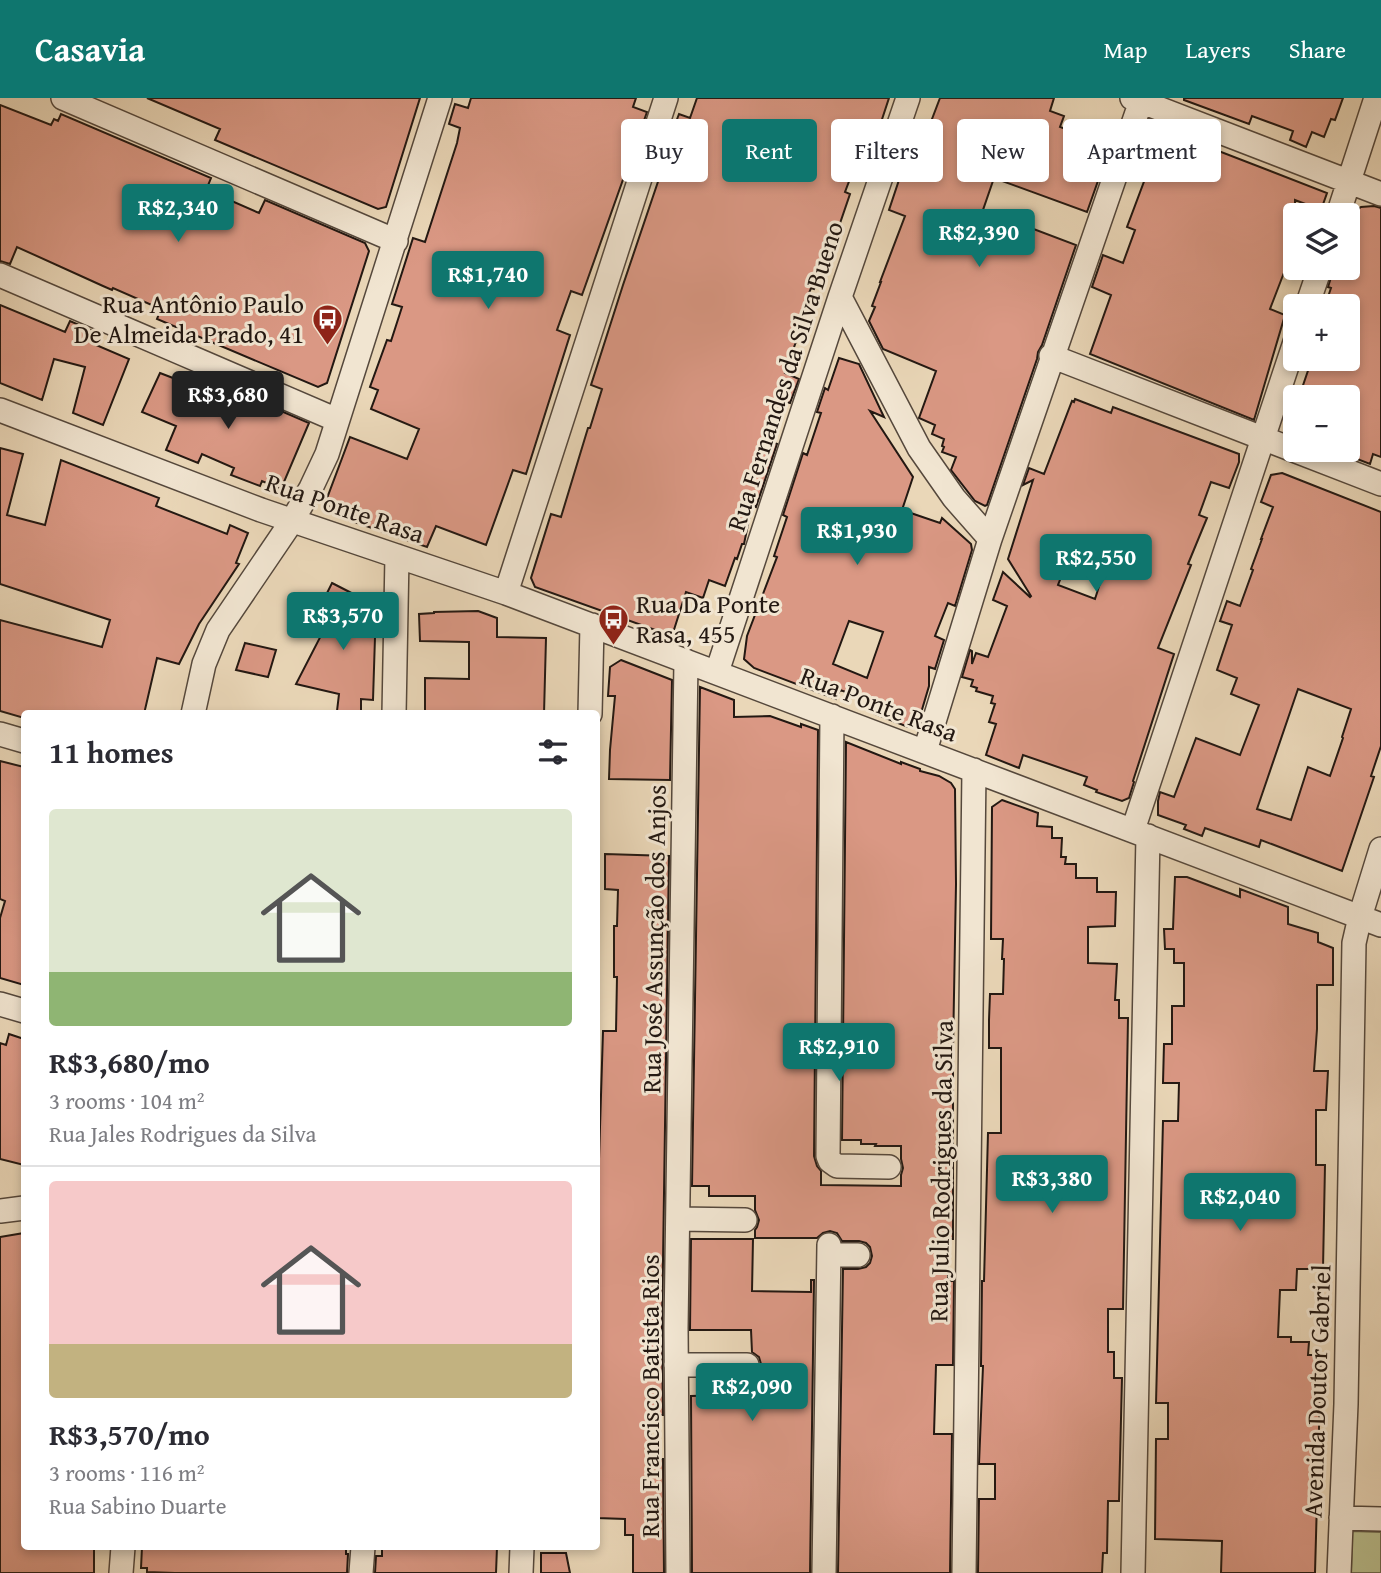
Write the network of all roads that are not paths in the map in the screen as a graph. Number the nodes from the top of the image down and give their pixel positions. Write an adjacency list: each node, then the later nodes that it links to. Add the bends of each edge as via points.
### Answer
1 (63, 98): 10 (street)
2 (440, 98): 10 (street)
3 (666, 98): 22 (street)
4 (908, 98): 12 (street, Rua Fernandes da Silva Bueno)
5 (1376, 98): 7 (street)
6 (1138, 99): 7 (street); 13 (street)
7 (1349, 182): 8 (street); 9 (street)
8 (1381, 194)
9 (1342, 203)
10 (396, 241): 16 (street)
11 (0, 275): 16 (street)
12 (841, 297): 20 (street, via 919,448); 25 (street, Rua Fernandes da Silva Bueno)
13 (1052, 356): 17 (street); 20 (street)
14 (1285, 371): 17 (street)
15 (0, 410): 19 (street, Rua Ponte Rasa)
16 (337, 420): 19 (street, via 322,465)
17 (1262, 439): 18 (street); 34 (street)
18 (1381, 484)
19 (292, 521): 21 (street, Rua Ponte Rasa); 26 (street, via 218,630)
20 (990, 539): 32 (street)
21 (397, 555): 22 (street, Rua Ponte Rasa); 27 (street)
22 (506, 593): 23 (street, Rua Ponte Rasa)
23 (592, 625): 24 (street, Rua Ponte Rasa); 28 (street)
24 (686, 661): 25 (street, Rua Ponte Rasa); 42 (street, Rua José Assunção dos Anjos)
25 (717, 672): 29 (street, Rua Ponte Rasa)
26 (193, 710)
27 (394, 710)
28 (590, 710)
29 (832, 716): 32 (street, Rua Ponte Rasa); 39 (street, via 828,1156 837,1166)
30 (0, 734): 31 (street)
31 (21, 740)
32 (925, 751): 33 (street, Rua Ponte Rasa)
33 (974, 770): 34 (street, Rua Ponte Rasa); 57 (street, Rua Julio Rodrigues da Silva)
34 (1140, 833): 36 (street, Rua Ponte Rasa); 58 (street)
35 (1381, 849): 36 (street, Avenida Doutor Gabriel)
36 (1371, 921): 47 (street, Avenida Doutor Gabriel, via 1354,943)
37 (0, 1004): 38 (street)
38 (21, 1010)
39 (888, 1167)
40 (21, 1208): 41 (street)
41 (0, 1211)
42 (678, 1219): 43 (street); 45 (street, Rua Francisco Batista Rios)
43 (746, 1220)
44 (858, 1255): 56 (street, via 829,1250)
45 (676, 1365): 46 (street); 55 (street, Rua Francisco Batista Rios)
46 (747, 1365)
47 (1341, 1518): 48 (street); 59 (street, Avenida Doutor Gabriel)
48 (1381, 1519)
49 (123, 1550): 52 (street)
50 (363, 1550): 53 (street)
51 (522, 1550): 54 (street)
52 (121, 1573)
53 (361, 1573)
54 (521, 1573)
55 (678, 1573)
56 (824, 1573)
57 (964, 1573)
58 (1133, 1573)
59 (1339, 1573)

